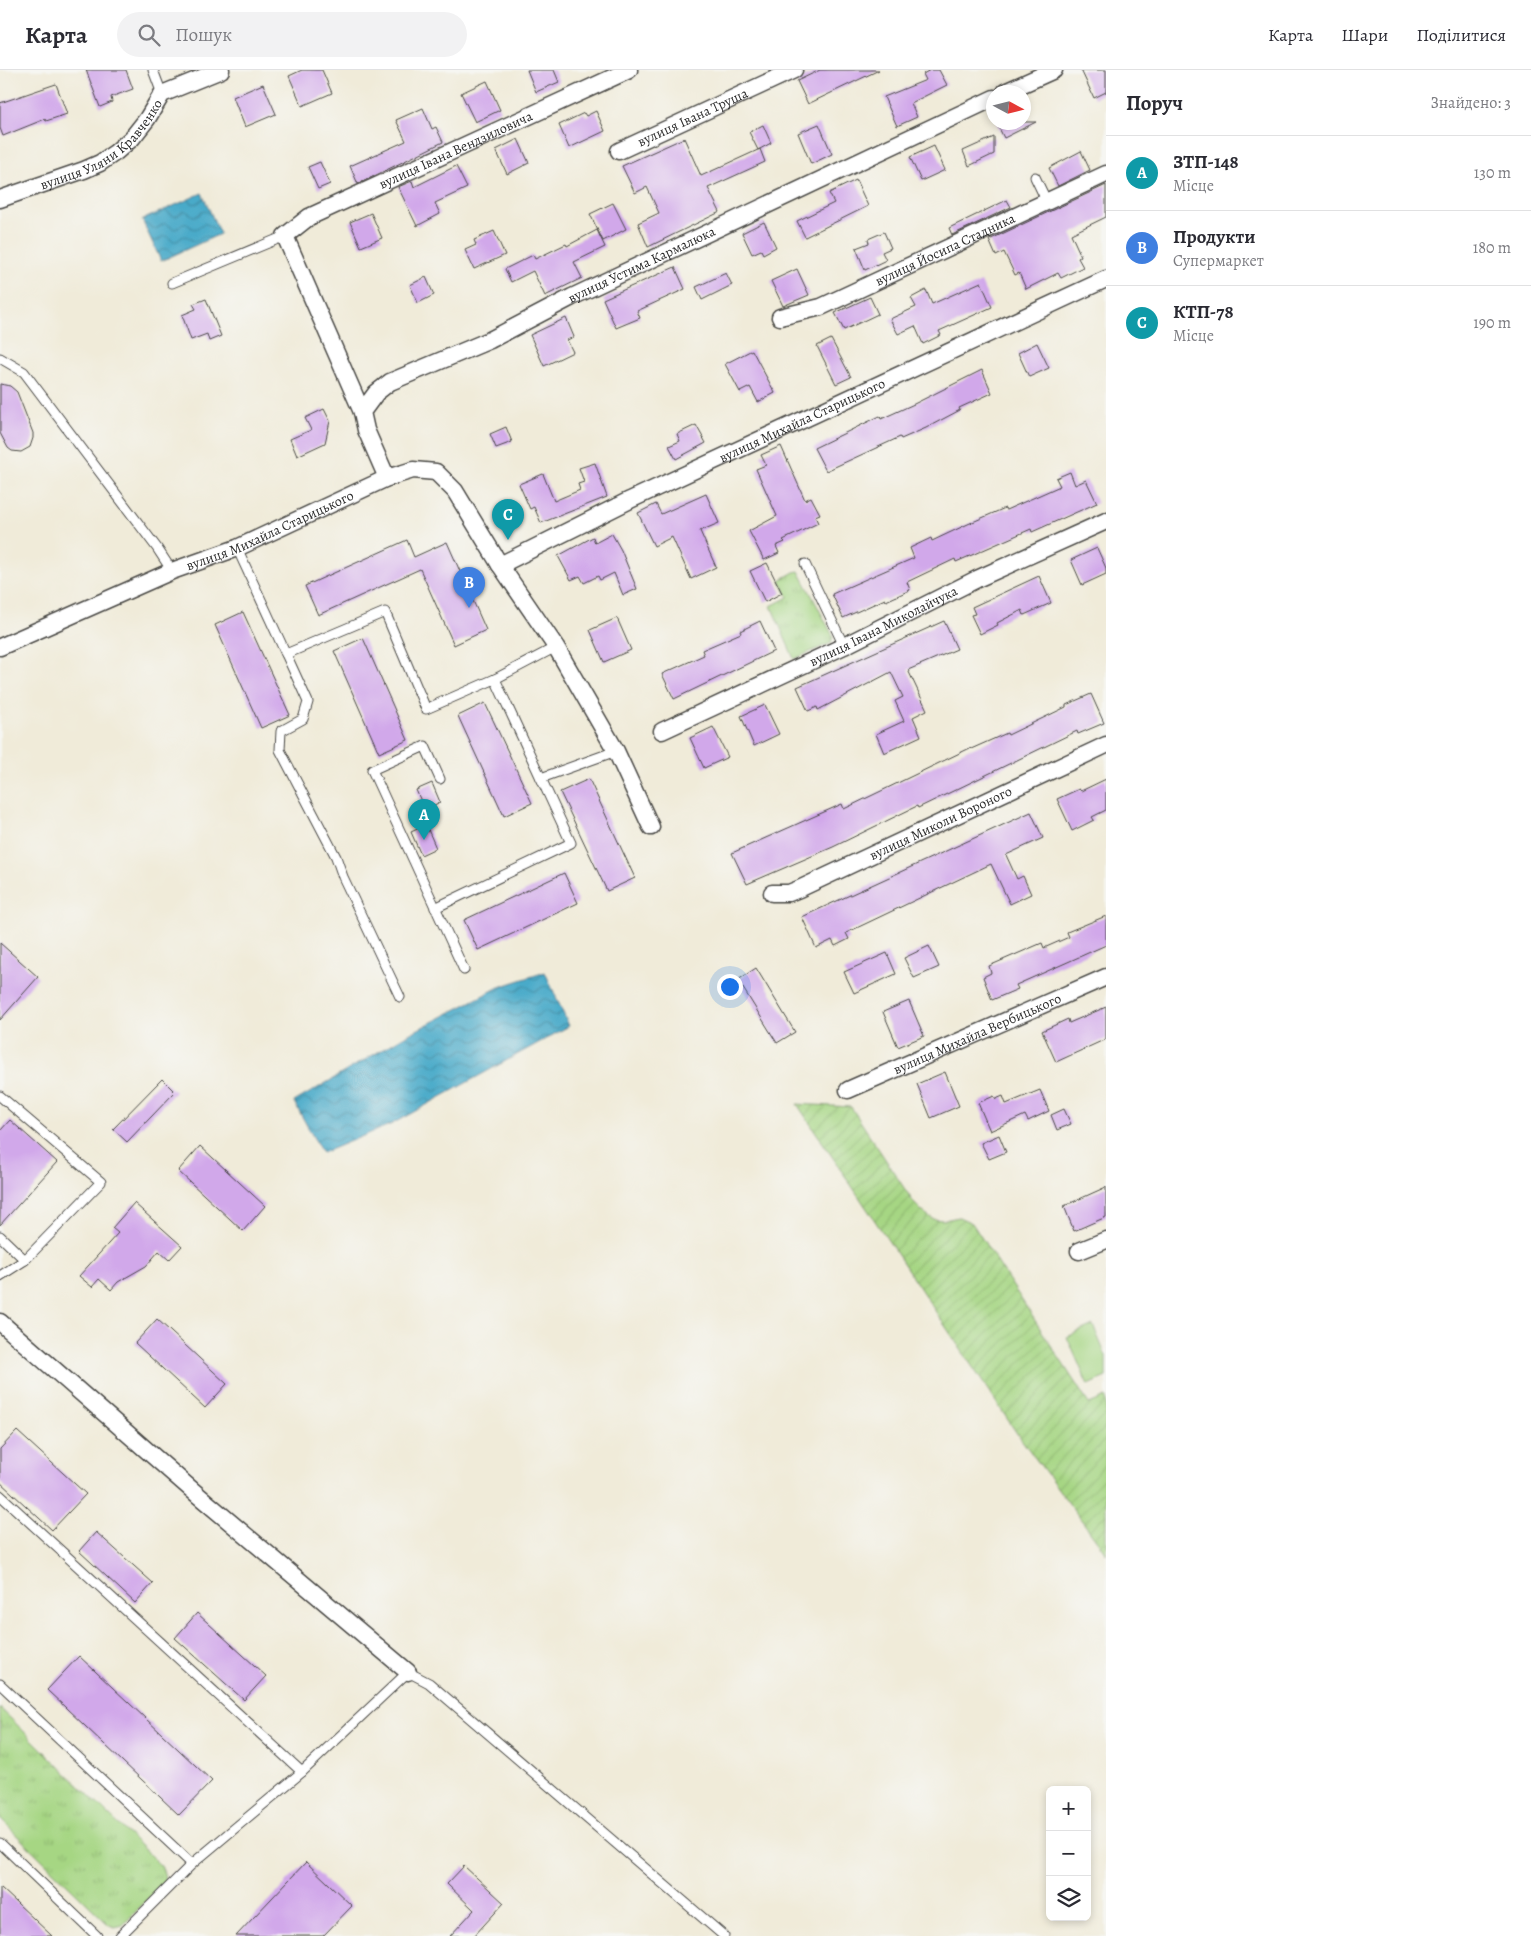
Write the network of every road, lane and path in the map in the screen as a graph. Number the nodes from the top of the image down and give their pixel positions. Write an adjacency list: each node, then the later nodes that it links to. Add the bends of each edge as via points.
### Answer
1 (153, 70): 7 (lane)
2 (221, 70): 7 (street, вулиця Уляни Кравченко)
3 (629, 70): 14 (street, вулиця Івана Вендзиловича, via 309,217)
4 (794, 70): 9 (street, вулиця Івана Труша)
5 (1054, 70): 6 (street)
6 (1021, 85)
7 (162, 94): 12 (street, вулиця Уляни Кравченко, via 132,138 100,163)
8 (986, 102): 19 (street, вулиця Устима Кармалюка, via 572,297 490,340 390,382 376,393)
9 (619, 150)
10 (1106, 174): 13 (street, вулиця Йосипа Стадника)
11 (1035, 177): 13 (lane)
12 (0, 199)
13 (1047, 202): 17 (street, вулиця Йосипа Стадника, via 821,307)
14 (285, 236): 16 (lane); 19 (street)
15 (1106, 279): 24 (street, вулиця Михайла Старицького, via 630,500)
16 (172, 283)
17 (780, 317)
18 (0, 358): 25 (lane, via 24,372)
19 (362, 412): 20 (street, via 366,430)
20 (387, 478): 22 (street, вулиця Михайла Старицького); 24 (street, вулиця Михайла Старицького, via 413,470 436,472 455,491)
21 (1106, 522): 26 (street, вулиця Івана Миколайчука, via 977,579)
22 (237, 548): 25 (street, вулиця Михайла Старицького); 29 (lane)
23 (805, 564): 26 (lane)
24 (500, 565): 28 (street, вулиця Михайла Старицького)
25 (172, 570): 27 (street, вулиця Михайла Старицького)
26 (844, 646): 31 (street, вулиця Івана Миколайчука)
27 (0, 647)
28 (556, 647): 30 (lane); 33 (street, вулиця Михайла Старицького)
29 (286, 654): 30 (lane, via 384,612 426,709); 41 (lane, via 308,702 303,719 281,731 280,750 336,857)
30 (495, 679): 34 (lane)
31 (662, 730)
32 (1106, 745): 37 (street, вулиця Миколи Вороного, via 789,893)
33 (616, 750): 34 (lane); 36 (street, вулиця Михайла Старицького)
34 (541, 778): 38 (lane, via 571,843)
35 (440, 779): 38 (lane, via 425,746 372,770)
36 (651, 826)
37 (772, 893)
38 (435, 908): 39 (lane)
39 (464, 970)
40 (1106, 977): 42 (street, вулиця Михайла Вербицького)
41 (400, 996)
42 (848, 1090)
43 (0, 1096): 47 (lane, via 101,1182)
44 (0, 1236): 47 (lane)
45 (1106, 1240): 46 (street)
46 (1079, 1251)
47 (25, 1260): 48 (lane)
48 (0, 1276)
49 (0, 1322): 51 (street, via 193,1492)
50 (0, 1495): 53 (lane)
51 (408, 1672): 53 (lane); 58 (lane, via 429,1683)
52 (0, 1684): 55 (lane)
53 (302, 1772): 55 (lane)
54 (0, 1843): 56 (lane)
55 (192, 1864): 57 (lane)
56 (97, 1936)
57 (120, 1936)
58 (724, 1936)

